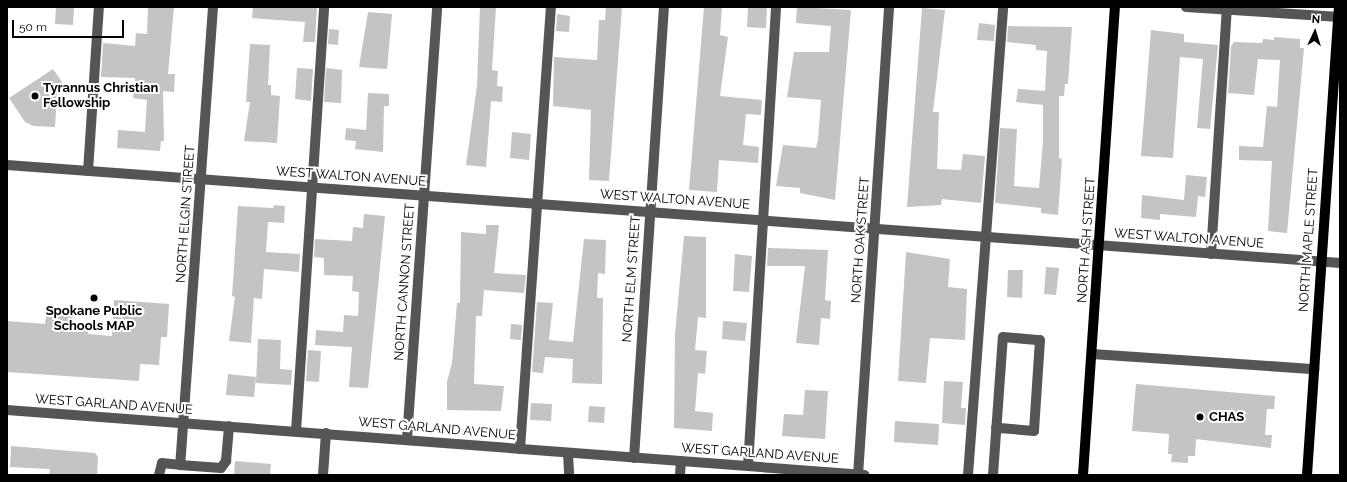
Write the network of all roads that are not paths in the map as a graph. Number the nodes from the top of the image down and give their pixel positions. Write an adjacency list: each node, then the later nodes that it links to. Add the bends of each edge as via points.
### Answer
1 (99, 7): 15 (street)
2 (213, 7): 16 (street, NORTH ELGIN STREET)
3 (324, 7): 17 (street)
4 (438, 7): 18 (street, NORTH CANNON STREET)
5 (551, 7): 19 (street)
6 (664, 7): 20 (street, NORTH ELM STREET)
7 (776, 7): 21 (street)
8 (889, 7): 22 (street, NORTH OAK STREET)
9 (1003, 7): 23 (street)
10 (1116, 7): 24 (main road, NORTH ASH STREET)
11 (1186, 7): 12 (street)
12 (1227, 8): 13 (street); 25 (street)
13 (1339, 14): 26 (main road, NORTH MAPLE STREET)
14 (7, 165): 15 (street, WEST WALTON AVENUE)
15 (88, 171): 16 (street, WEST WALTON AVENUE)
16 (202, 181): 17 (street, WEST WALTON AVENUE); 31 (street, NORTH ELGIN STREET)
17 (312, 188): 18 (street, WEST WALTON AVENUE); 34 (street)
18 (424, 195): 19 (street, WEST WALTON AVENUE); 36 (street, NORTH CANNON STREET)
19 (535, 203): 20 (street, WEST WALTON AVENUE); 37 (street)
20 (650, 210): 21 (street, WEST WALTON AVENUE); 39 (street, NORTH ELM STREET)
21 (762, 219): 22 (street, WEST WALTON AVENUE); 42 (street)
22 (874, 228): 23 (street, WEST WALTON AVENUE); 48 (street, NORTH OAK STREET)
23 (986, 235): 24 (street, WEST WALTON AVENUE); 50 (street)
24 (1100, 245): 25 (street, WEST WALTON AVENUE); 28 (main road, NORTH ASH STREET)
25 (1211, 254): 26 (street, WEST WALTON AVENUE)
26 (1320, 261): 27 (street, WEST WALTON AVENUE); 29 (main road, NORTH MAPLE STREET)
27 (1340, 263)
28 (1092, 354): 29 (street); 52 (main road, NORTH ASH STREET)
29 (1314, 369): 53 (main road, NORTH MAPLE STREET)
30 (7, 410): 31 (street, WEST GARLAND AVENUE)
31 (183, 423): 32 (street, WEST GARLAND AVENUE); 41 (street, NORTH ELGIN STREET)
32 (229, 426): 34 (street, WEST GARLAND AVENUE); 43 (street, via 226,462 221,468)
33 (996, 428): 33 (street, via 1003,338 1040,340 1034,431); 51 (street)
34 (296, 431): 35 (street, WEST GARLAND AVENUE)
35 (326, 433): 36 (street, WEST GARLAND AVENUE); 45 (street)
36 (407, 439): 37 (street, WEST GARLAND AVENUE)
37 (520, 449): 38 (street, WEST GARLAND AVENUE)
38 (568, 453): 39 (street, WEST GARLAND AVENUE); 46 (street)
39 (634, 458): 40 (street, WEST GARLAND AVENUE)
40 (681, 461): 42 (street, WEST GARLAND AVENUE); 47 (street)
41 (180, 465): 43 (street); 44 (street, via 162,463)
42 (748, 466): 48 (street, WEST GARLAND AVENUE)
43 (201, 471)
44 (159, 475)
45 (323, 475)
46 (569, 475)
47 (680, 475)
48 (858, 475): 49 (street, WEST GARLAND AVENUE)
49 (864, 475)
50 (968, 475)
51 (993, 475)
52 (1083, 475)
53 (1307, 475)

